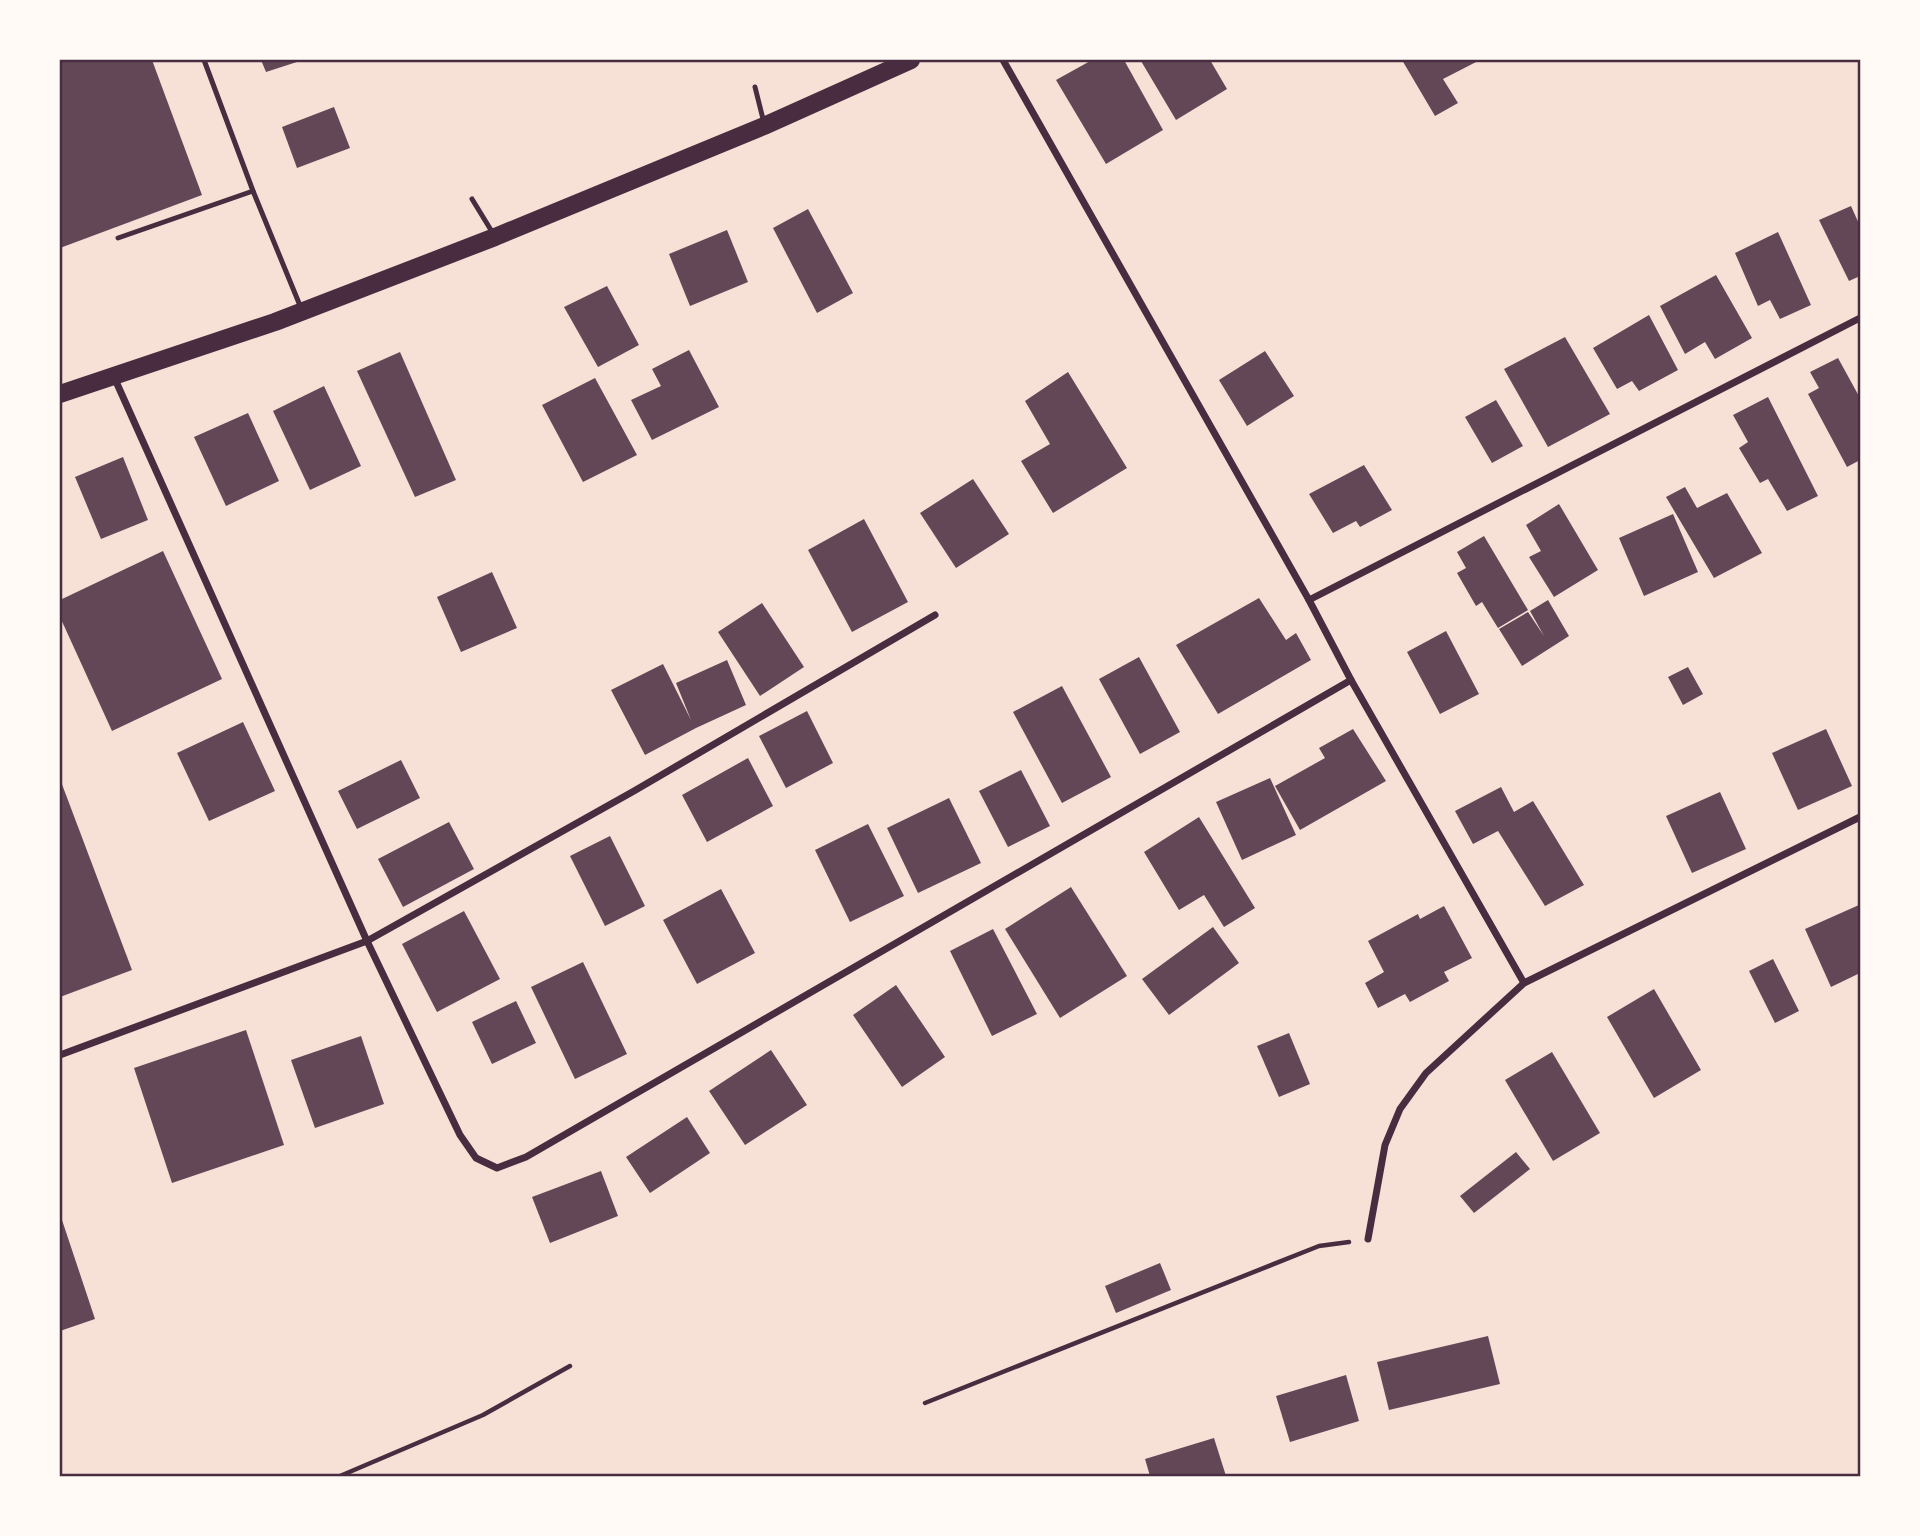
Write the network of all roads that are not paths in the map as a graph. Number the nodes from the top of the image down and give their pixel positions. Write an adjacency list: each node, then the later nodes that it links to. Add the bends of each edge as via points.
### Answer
1 (204, 60): 6 (lane)
2 (911, 60): 5 (main road)
3 (1003, 60): 14 (street)
4 (755, 87): 5 (lane)
5 (764, 126): 8 (main road)
6 (253, 191): 9 (lane); 10 (lane)
7 (472, 199): 8 (lane)
8 (495, 237): 10 (main road)
9 (118, 238)
10 (302, 311): 12 (main road)
11 (1860, 318): 14 (street)
12 (113, 376): 13 (main road); 18 (street)
13 (60, 394)
14 (1309, 600): 16 (street)
15 (935, 615): 18 (street)
16 (1351, 680): 18 (street, via 526,1157 497,1168 476,1158 460,1135); 19 (street)
17 (1860, 817): 19 (street)
18 (367, 941): 20 (street)
19 (1524, 983): 21 (street, via 1434,1065 1400,1109 1385,1145)
20 (60, 1055)
21 (1368, 1239)

